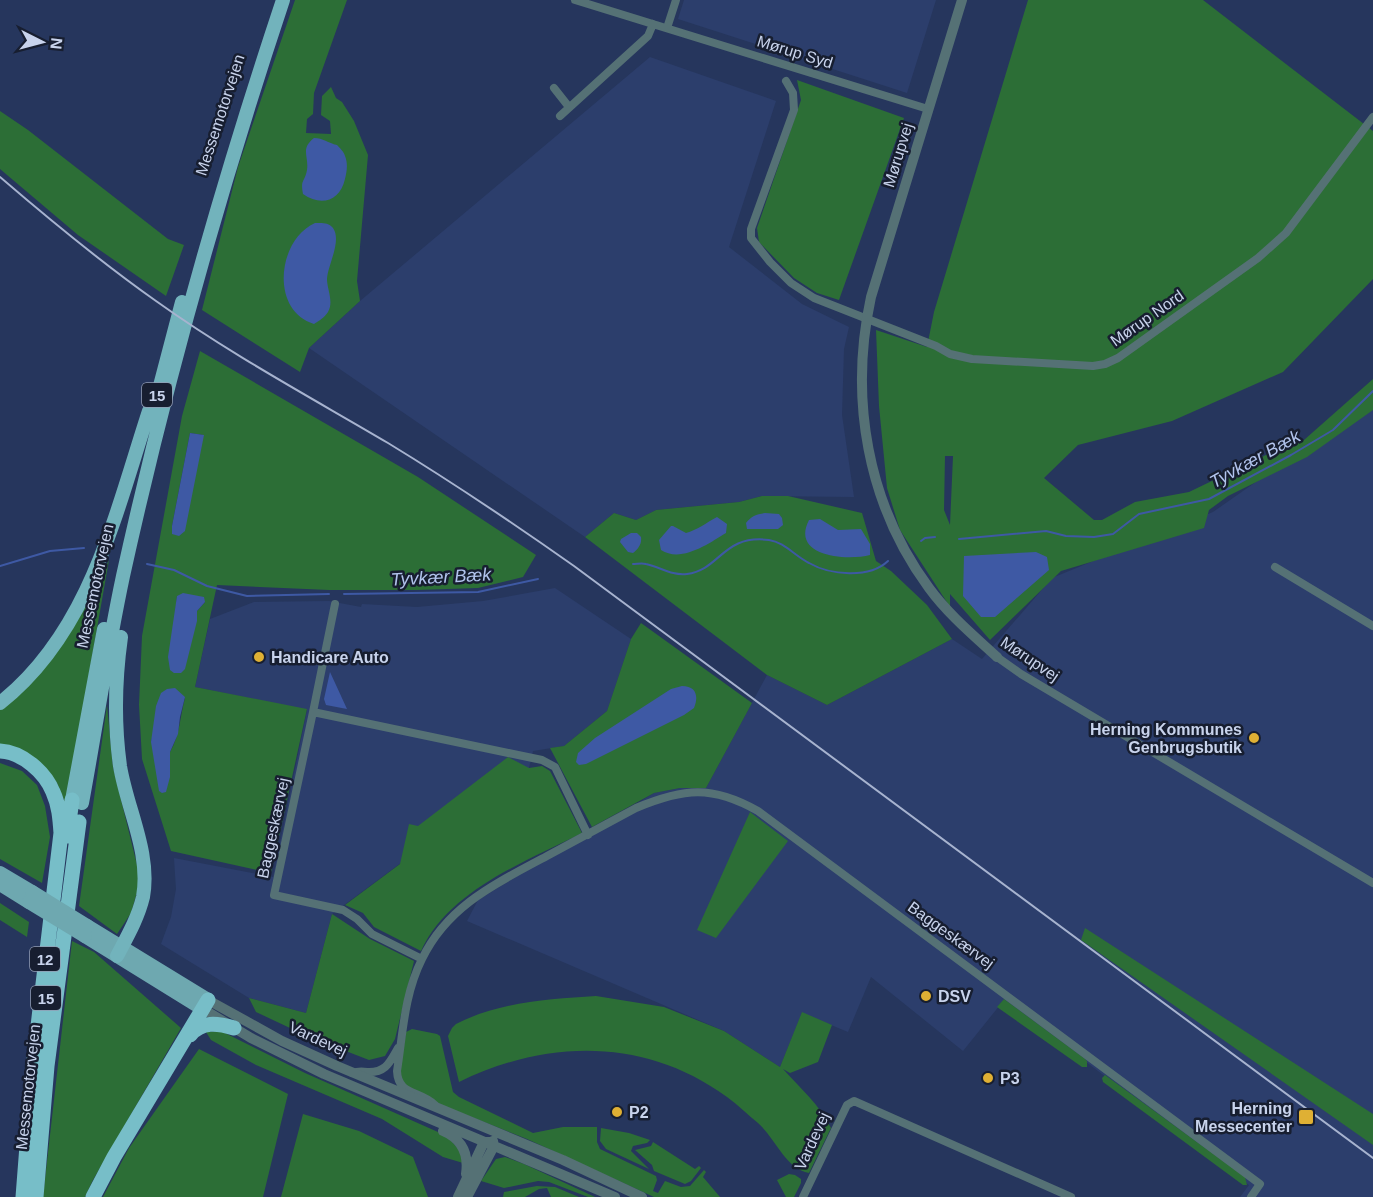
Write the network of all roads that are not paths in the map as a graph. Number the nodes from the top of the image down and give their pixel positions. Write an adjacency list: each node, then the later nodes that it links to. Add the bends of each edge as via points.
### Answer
1 (278, 0): 15 (highway, Messemotorvejen / 15, via 232,133)
2 (284, 0): 16 (highway, Messemotorvejen / 15, via 203,256)
3 (575, 0): 6 (street, Mørup Syd)
4 (676, 0): 7 (street)
5 (962, 0): 11 (street, Mørupvej)
6 (653, 24): 7 (street, Mørup Syd); 10 (street, via 648,36)
7 (667, 28): 11 (street, Mørup Syd)
8 (786, 81): 14 (street, via 793,93 794,110 751,238 791,284)
9 (554, 88): 10 (street)
10 (569, 107): 12 (street)
11 (928, 109): 14 (street, Mørupvej)
12 (560, 116)
13 (1373, 117): 14 (street, Mørup Nord, via 1286,233 1258,258 1105,364 972,359 950,354)
14 (866, 319): 20 (street, Mørupvej, via 861,362 862,414 878,490 894,531 930,589)
15 (161, 375): 21 (highway, via 91,583 57,642); 24 (highway, Messemotorvejen / 15, via 120,551)
16 (163, 407): 24 (highway, Messemotorvejen / 15); 30 (highway, via 117,662 115,699 121,767 141,847 144,876 138,915)
17 (1275, 567): 19 (street)
18 (335, 604): 22 (street, Baggeskærvej)
19 (1373, 626)
20 (997, 657): 27 (street, Mørupvej)
21 (0, 703)
22 (313, 712): 25 (street, via 542,760 555,767); 31 (street, Baggeskærvej, via 274,896 343,910 372,934)
23 (0, 751): 43 (highway, 12, via 24,759 41,773 53,791 61,833 33,1068)
24 (77, 801): 43 (highway, Messemotorvejen / 15, via 43,1023); 44 (highway, Messemotorvejen / 15)
25 (588, 835): 31 (street, Baggeskærvej, via 485,889 439,932); 48 (street, Baggeskærvej, via 636,808 683,791 709,792 739,800 1260,1184)
26 (0, 873): 29 (main road, Vardevej)
27 (1373, 883)
28 (0, 884): 29 (main road, Vardevej)
29 (31, 897): 30 (main road, Vardevej, bridge)
30 (119, 951): 32 (main road, Vardevej)
31 (422, 959): 34 (street, Baggeskærvej, via 406,1003)
32 (205, 1004): 33 (street, Vardevej); 35 (highway); 36 (street, Vardevej)
33 (234, 1028): 35 (highway, via 202,1025); 37 (street, Vardevej)
34 (399, 1045): 36 (street, Baggeskærvej, via 384,1069); 38 (street, Baggeskærvej, via 400,1085 428,1098)
35 (177, 1052): 45 (highway)
36 (352, 1073): 38 (street, Vardevej)
37 (372, 1094): 39 (street, Vardevej); 41 (street, via 376,1101 459,1141 467,1161)
38 (439, 1109): 39 (street, Vardevej)
39 (491, 1140): 40 (street, Vardevej); 40 (street, Vardevej); 41 (street)
40 (616, 1191): 46 (street, Vardevej)
41 (462, 1195)
42 (804, 1196): 47 (street, Vardevej, via 849,1103 854,1101)
43 (25, 1197)
44 (36, 1197)
45 (93, 1197)
46 (642, 1197)
47 (1071, 1197)
48 (1251, 1197)

